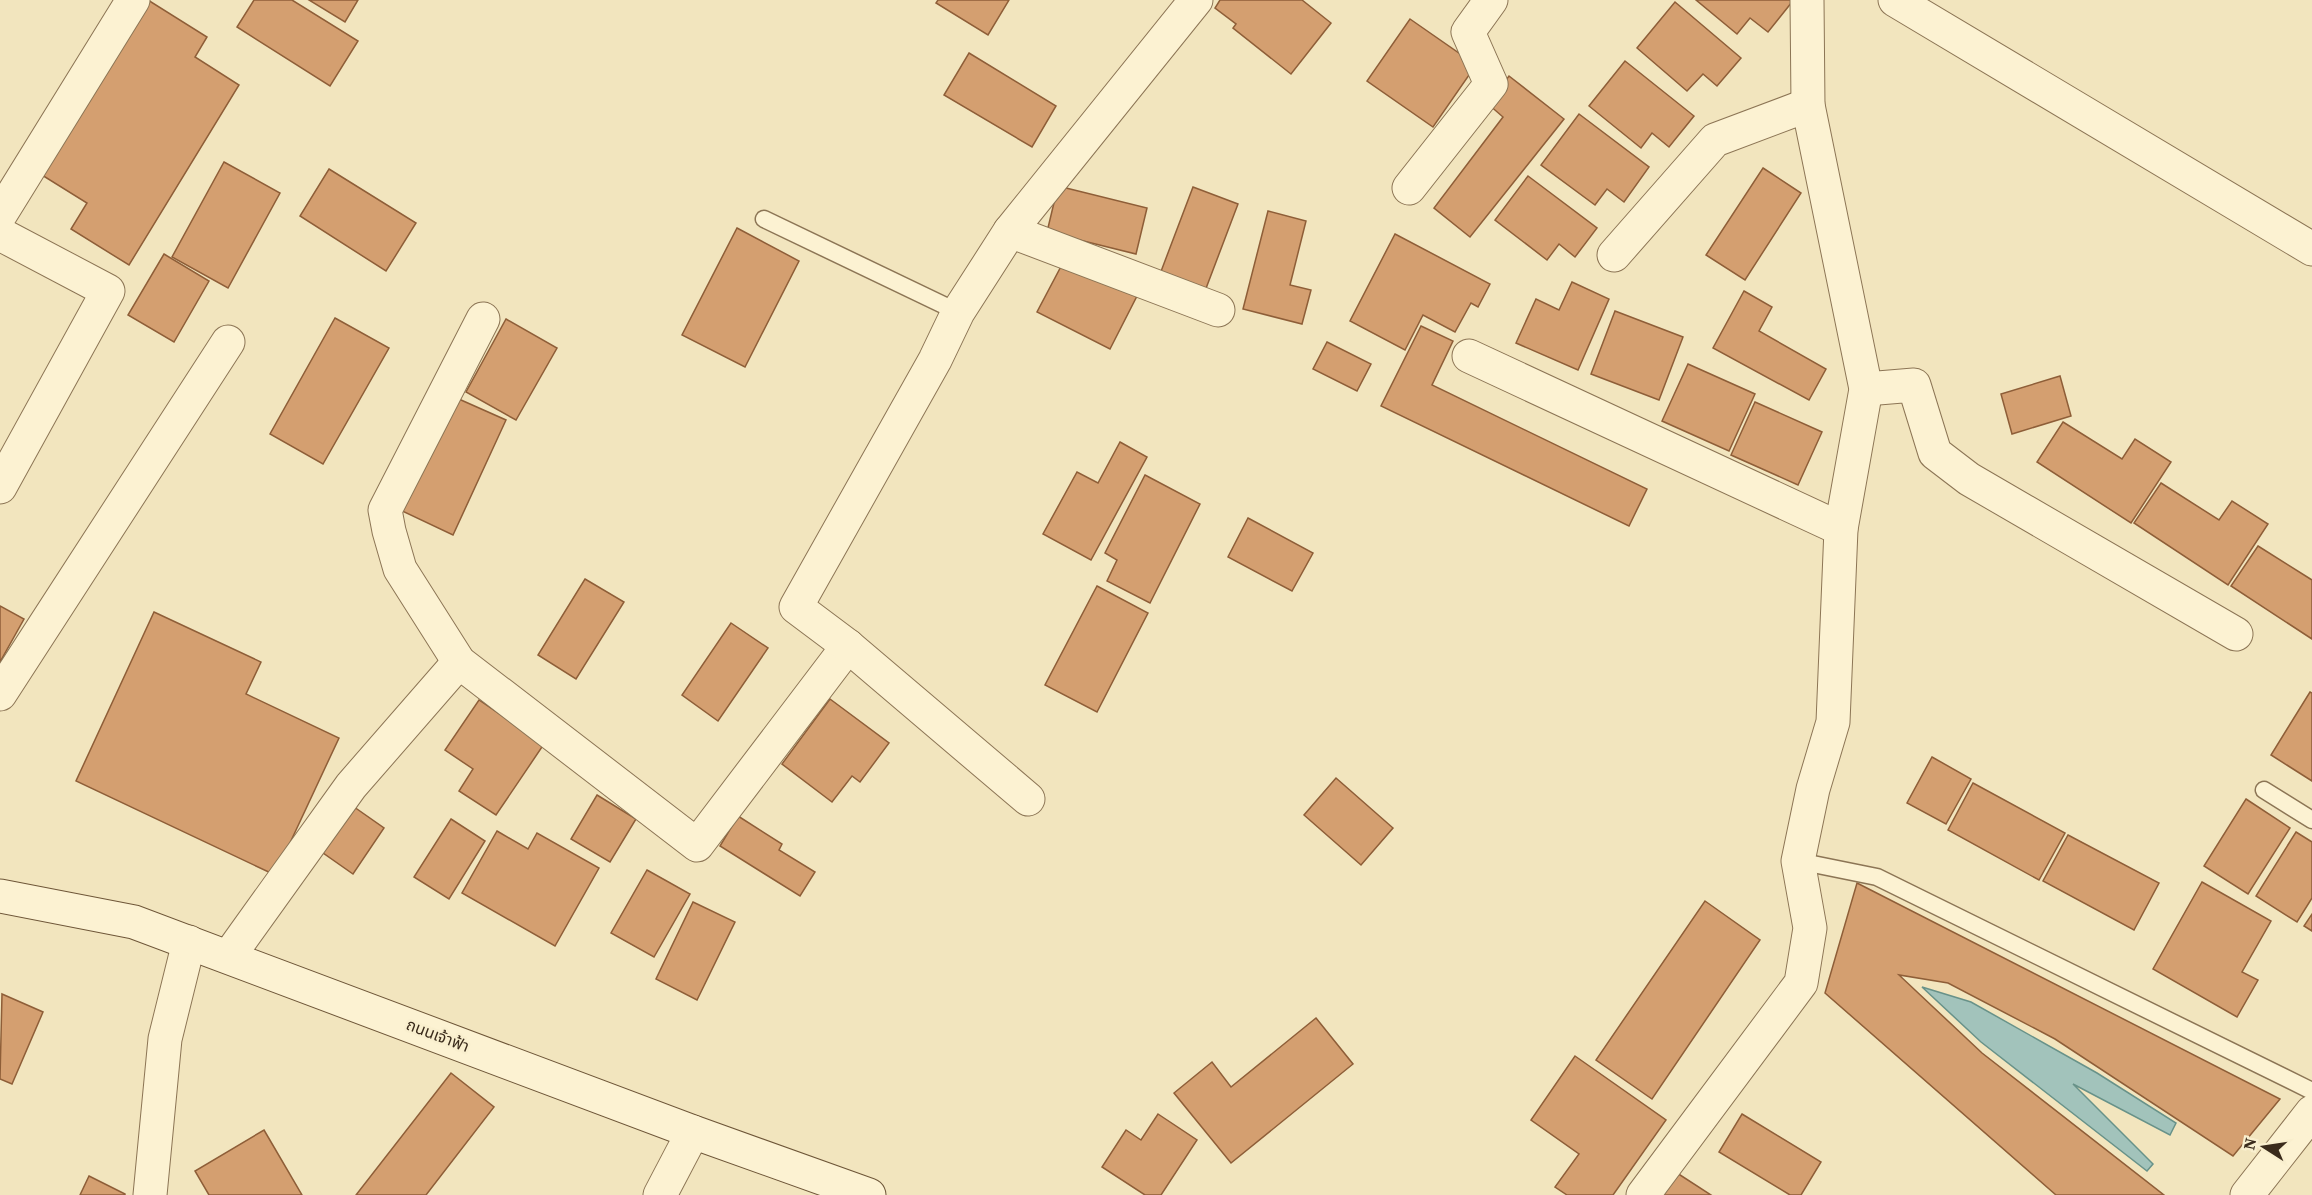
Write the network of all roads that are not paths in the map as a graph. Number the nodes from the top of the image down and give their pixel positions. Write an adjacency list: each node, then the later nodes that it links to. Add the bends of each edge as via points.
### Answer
1 (133, 0): 8 (street)
2 (1196, 0): 10 (street)
3 (1491, 0): 7 (street, via 1468,32 1491,84)
4 (1807, 0): 6 (street)
5 (1895, 0): 12 (street)
6 (1808, 105): 13 (street, via 1715,140); 19 (street)
7 (1409, 188)
8 (0, 215)
9 (764, 219): 15 (lane)
10 (1010, 231): 14 (street); 15 (street)
11 (0, 234): 20 (street, via 108,291)
12 (2312, 249)
13 (1614, 255)
14 (1218, 310)
15 (958, 312): 23 (street, via 796,607)
16 (483, 319): 24 (street, via 385,510 400,569)
17 (228, 342): 25 (street)
18 (1469, 356): 21 (street)
19 (1866, 389): 21 (street); 22 (street, via 1914,385 1935,453 1969,479)
20 (0, 487)
21 (1840, 529): 29 (street, via 1833,722 1813,789)
22 (2236, 634)
23 (848, 646): 24 (street, via 697,845); 27 (street)
24 (459, 662): 32 (street, via 351,786)
25 (0, 694)
26 (2264, 790): 28 (lane)
27 (1028, 799)
28 (2312, 820)
29 (1798, 861): 33 (lane, via 1876,877); 39 (street, via 1810,928 1801,983)
30 (0, 896): 31 (street, ถนนเจ้าฟ้า, via 135,922)
31 (189, 942): 32 (street, ถนนเจ้าฟ้า); 36 (street, via 165,1039)
32 (229, 956): 35 (street, ถนนเจ้าฟ้า)
33 (2312, 1091)
34 (2312, 1112): 40 (street)
35 (693, 1132): 37 (street); 38 (street, ถนนเจ้าฟ้า)
36 (150, 1195)
37 (660, 1195)
38 (870, 1195)
39 (1643, 1195)
40 (2247, 1195)

